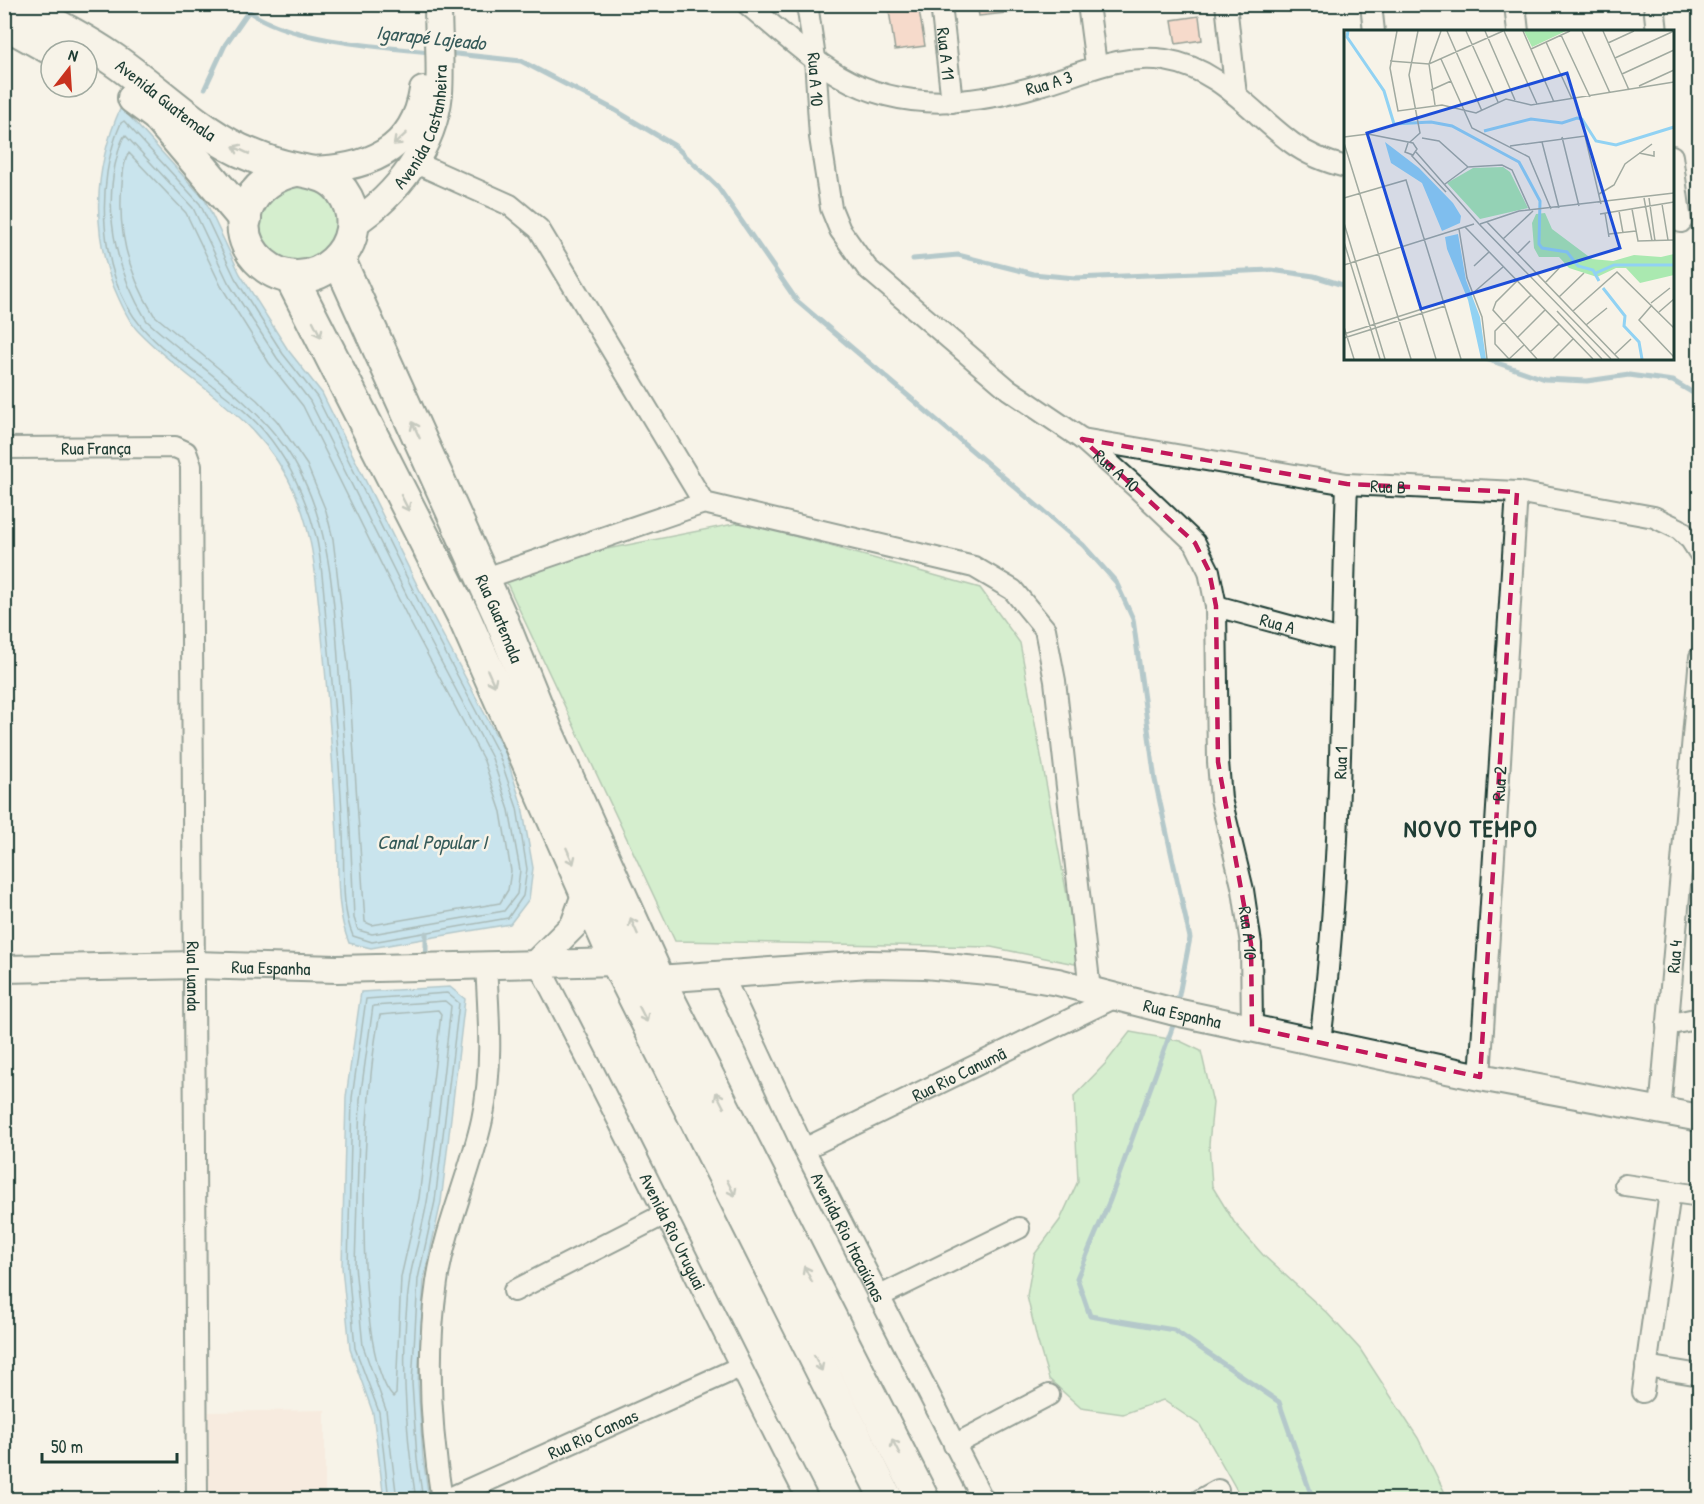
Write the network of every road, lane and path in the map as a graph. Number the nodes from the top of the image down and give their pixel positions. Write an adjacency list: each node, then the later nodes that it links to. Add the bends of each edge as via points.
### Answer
1 (11, 4): 25 (main road, Avenida Guatemala, one-way to 1, via 261,159 219,140 113,59)
2 (747, 4): 17 (street, Rua A 3)
3 (807, 4): 17 (street, Rua A 10)
4 (941, 4): 21 (street, Rua A 11)
5 (1088, 4): 18 (street)
6 (1226, 4): 20 (street)
7 (1371, 4): 12 (street)
8 (1515, 4): 13 (street)
9 (1654, 4): 14 (street)
10 (431, 14): 16 (street, Avenida Castanheira)
11 (4, 22): 15 (main road)
12 (1374, 30)
13 (1518, 30)
14 (1657, 30)
15 (39, 42)
16 (431, 56): 22 (street, Avenida Castanheira, via 436,113); 25 (street, Avenida Castanheira, one-way to 25, via 415,123 403,139 374,159 355,166)
17 (815, 58): 21 (street, Rua A 3, via 841,77 890,96); 31 (street, Rua A 10, via 820,137 831,208 840,230 867,268 1008,389)
18 (1096, 65): 20 (street, Rua A 3, via 1144,58 1167,61 1200,70); 21 (street, Rua A 3, via 1019,92)
19 (99, 76): 26 (main road, Avenida Guatemala, via 157,115)
20 (1236, 95): 23 (street, Rua A 3, via 1292,143 1312,156)
21 (952, 102)
22 (414, 162): 28 (street, Avenida Castanheira, via 375,210); 36 (street, via 510,205 539,229)
23 (1344, 166)
24 (1674, 167): 27 (street)
25 (302, 170): 26 (main road, via 280,172 267,180 248,204); 28 (main road, via 321,174 341,189)
26 (244, 219): 30 (main road, via 252,250 262,263)
27 (1684, 223)
28 (353, 224): 29 (main road)
29 (339, 260): 30 (main road, via 317,274); 38 (main road, Rua Guatemala, one-way to 29)
30 (291, 277): 42 (main road, Rua Guatemala, one-way to 42, via 464,618)
31 (1082, 439): 34 (street, Rua B); 39 (street, Rua A 10, via 1195,543 1209,571)
32 (4, 448): 33 (street, Rua França, via 175,447)
33 (186, 452): 46 (street, Rua Luanda, via 191,466)
34 (1347, 484): 35 (street, Rua B); 40 (street, Rua 1)
35 (1517, 492): 37 (street, Rua B, via 1654,517 1678,529); 57 (street, Rua 2)
36 (704, 503): 38 (street); 51 (street, via 975,567 1013,590 1045,628 1055,681)
37 (1695, 547)
38 (483, 579): 42 (main road, Rua Guatemala)
39 (1216, 606): 40 (street, Rua A); 55 (street, Rua A 10, via 1221,799 1243,890 1251,944)
40 (1341, 640): 56 (street, Rua 1, via 1336,870)
41 (1700, 657): 54 (street, Rua 4)
42 (534, 740): 43 (main road, Rua Guatemala, one-way to 43); 50 (main road, Rua Guatemala, one-way to 42)
43 (586, 892): 44 (street, via 574,925); 45 (main road, Rua Guatemala)
44 (537, 962): 45 (street, Rua Espanha); 47 (street, Rua Espanha); 64 (street, Avenida Rio Uruguai)
45 (617, 962): 78 (main road, Rua Guatemala, one-way to 78)
46 (195, 965): 47 (street, Rua Espanha, via 337,969); 48 (street, Rua Espanha); 75 (street, Rua Luanda)
47 (486, 966): 76 (street, via 490,1046 482,1120 447,1239 432,1323 432,1440)
48 (4, 969)
49 (722, 974): 50 (street, Rua Espanha); 51 (street, Rua Espanha, via 868,964 925,965 998,972); 60 (street, Avenida Rio Itacaiúnas)
50 (658, 979): 79 (main road, Rua Guatemala, one-way to 50)
51 (1090, 990): 52 (street, Rua Espanha)
52 (1116, 997): 55 (street, Rua Espanha); 60 (street, Rua Rio Canumã)
53 (1700, 1018): 54 (street)
54 (1667, 1025): 58 (street, Rua 4)
55 (1252, 1028): 56 (street, Rua Espanha)
56 (1320, 1041): 57 (street, Rua Espanha)
57 (1480, 1077): 58 (street, Rua Espanha)
58 (1660, 1112): 59 (street, Rua Espanha)
59 (1700, 1118)
60 (804, 1149): 67 (street, Avenida Rio Itacaiúnas)
61 (1625, 1185): 62 (street)
62 (1670, 1192): 63 (street); 68 (street)
63 (1700, 1196)
64 (665, 1214): 66 (street); 69 (street, Avenida Rio Uruguai)
65 (1019, 1227): 67 (street)
66 (514, 1291)
67 (878, 1297): 73 (street, Avenida Rio Itacaiúnas)
68 (1646, 1366): 70 (street); 71 (street)
69 (740, 1367): 76 (street, Rua Rio Canoas); 77 (street, Avenida Rio Uruguai)
70 (1700, 1376)
71 (1643, 1392)
72 (1049, 1395): 73 (street)
73 (954, 1444): 80 (street, Avenida Rio Itacaiúnas)
74 (1218, 1490): 81 (street)
75 (197, 1500)
76 (443, 1500)
77 (808, 1500)
78 (887, 1500)
79 (923, 1500)
80 (983, 1500)
81 (1200, 1500)

